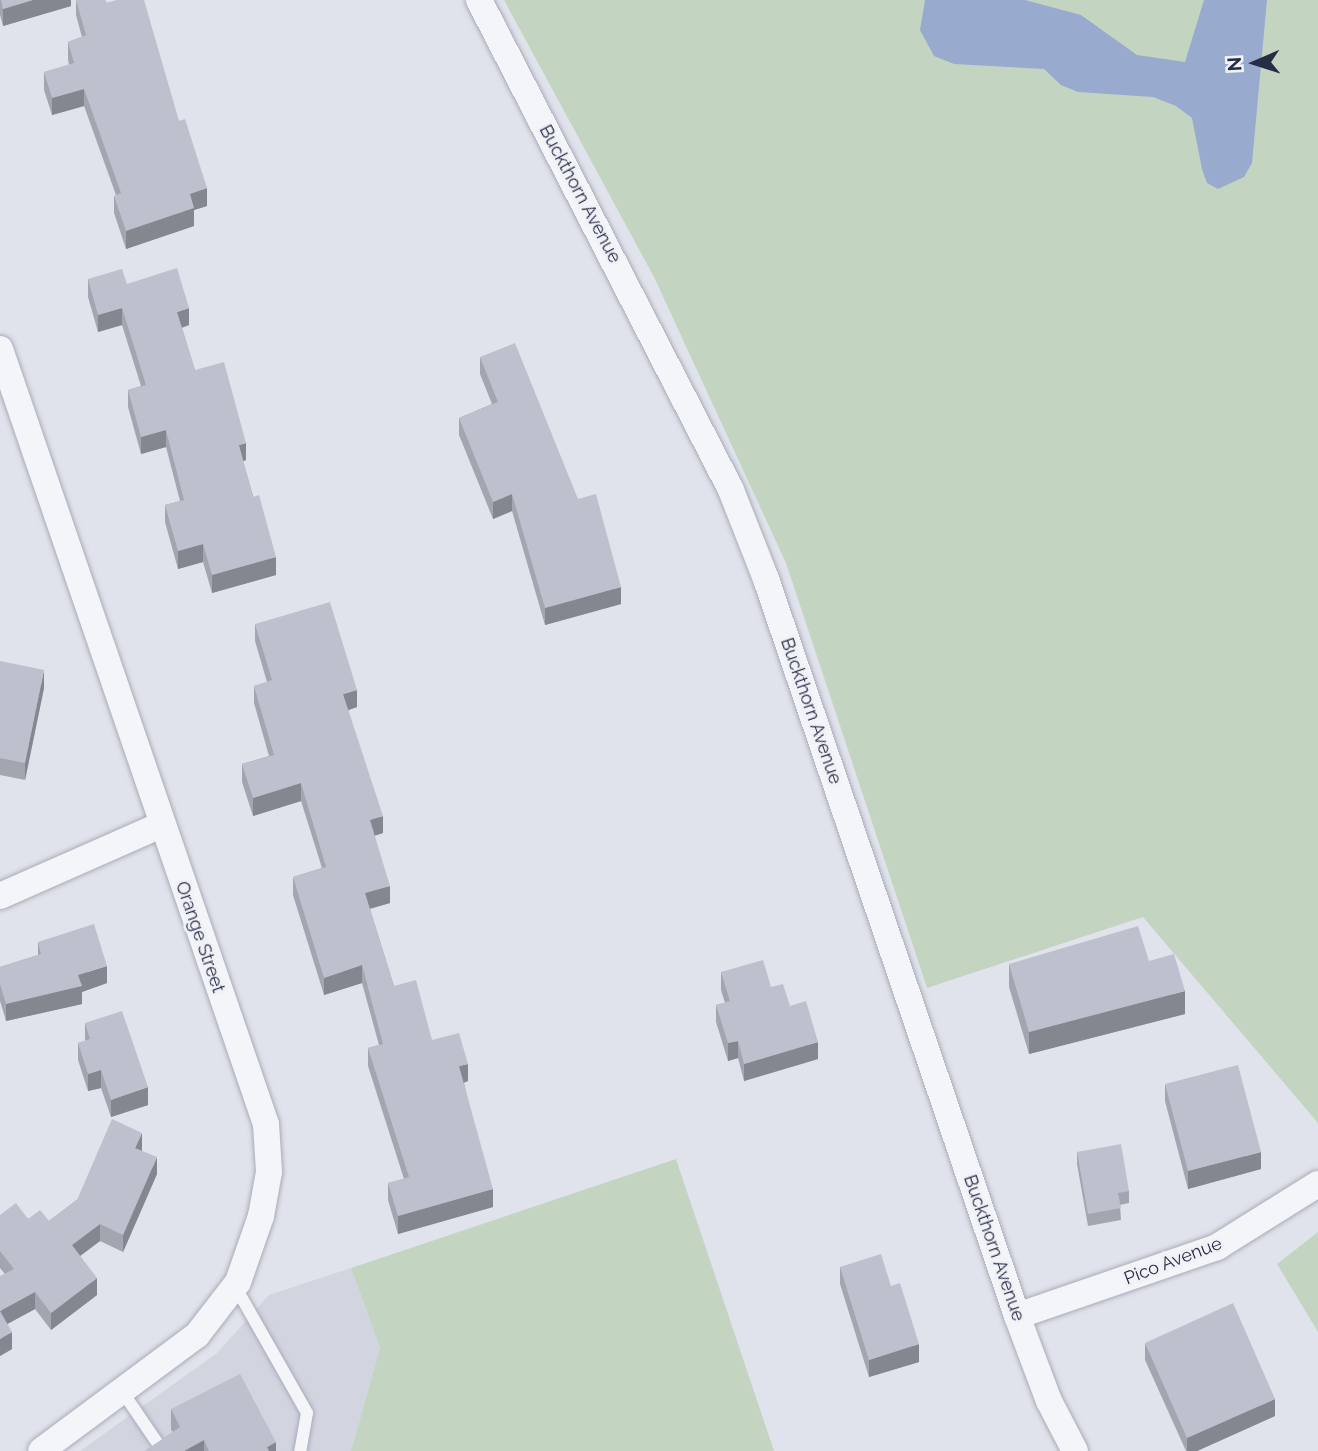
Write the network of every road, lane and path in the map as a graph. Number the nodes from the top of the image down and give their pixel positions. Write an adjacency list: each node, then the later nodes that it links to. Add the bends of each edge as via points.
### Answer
1 (479, 0): 7 (street, Buckthorn Avenue, via 731,490 766,579)
2 (0, 349): 3 (street, Orange Street)
3 (161, 825): 4 (street); 6 (street, Orange Street, via 266,1125 269,1172 261,1216)
4 (0, 896)
5 (1318, 1184): 7 (street, Pico Avenue, via 1217,1247)
6 (235, 1286): 8 (street, Orange Street, via 197,1335); 11 (lane, via 307,1413)
7 (1017, 1317): 12 (street, Buckthorn Avenue, via 1049,1401)
8 (122, 1391): 9 (street, Orange Street); 10 (lane)
9 (41, 1451)
10 (163, 1451)
11 (300, 1451)
12 (1075, 1451)

